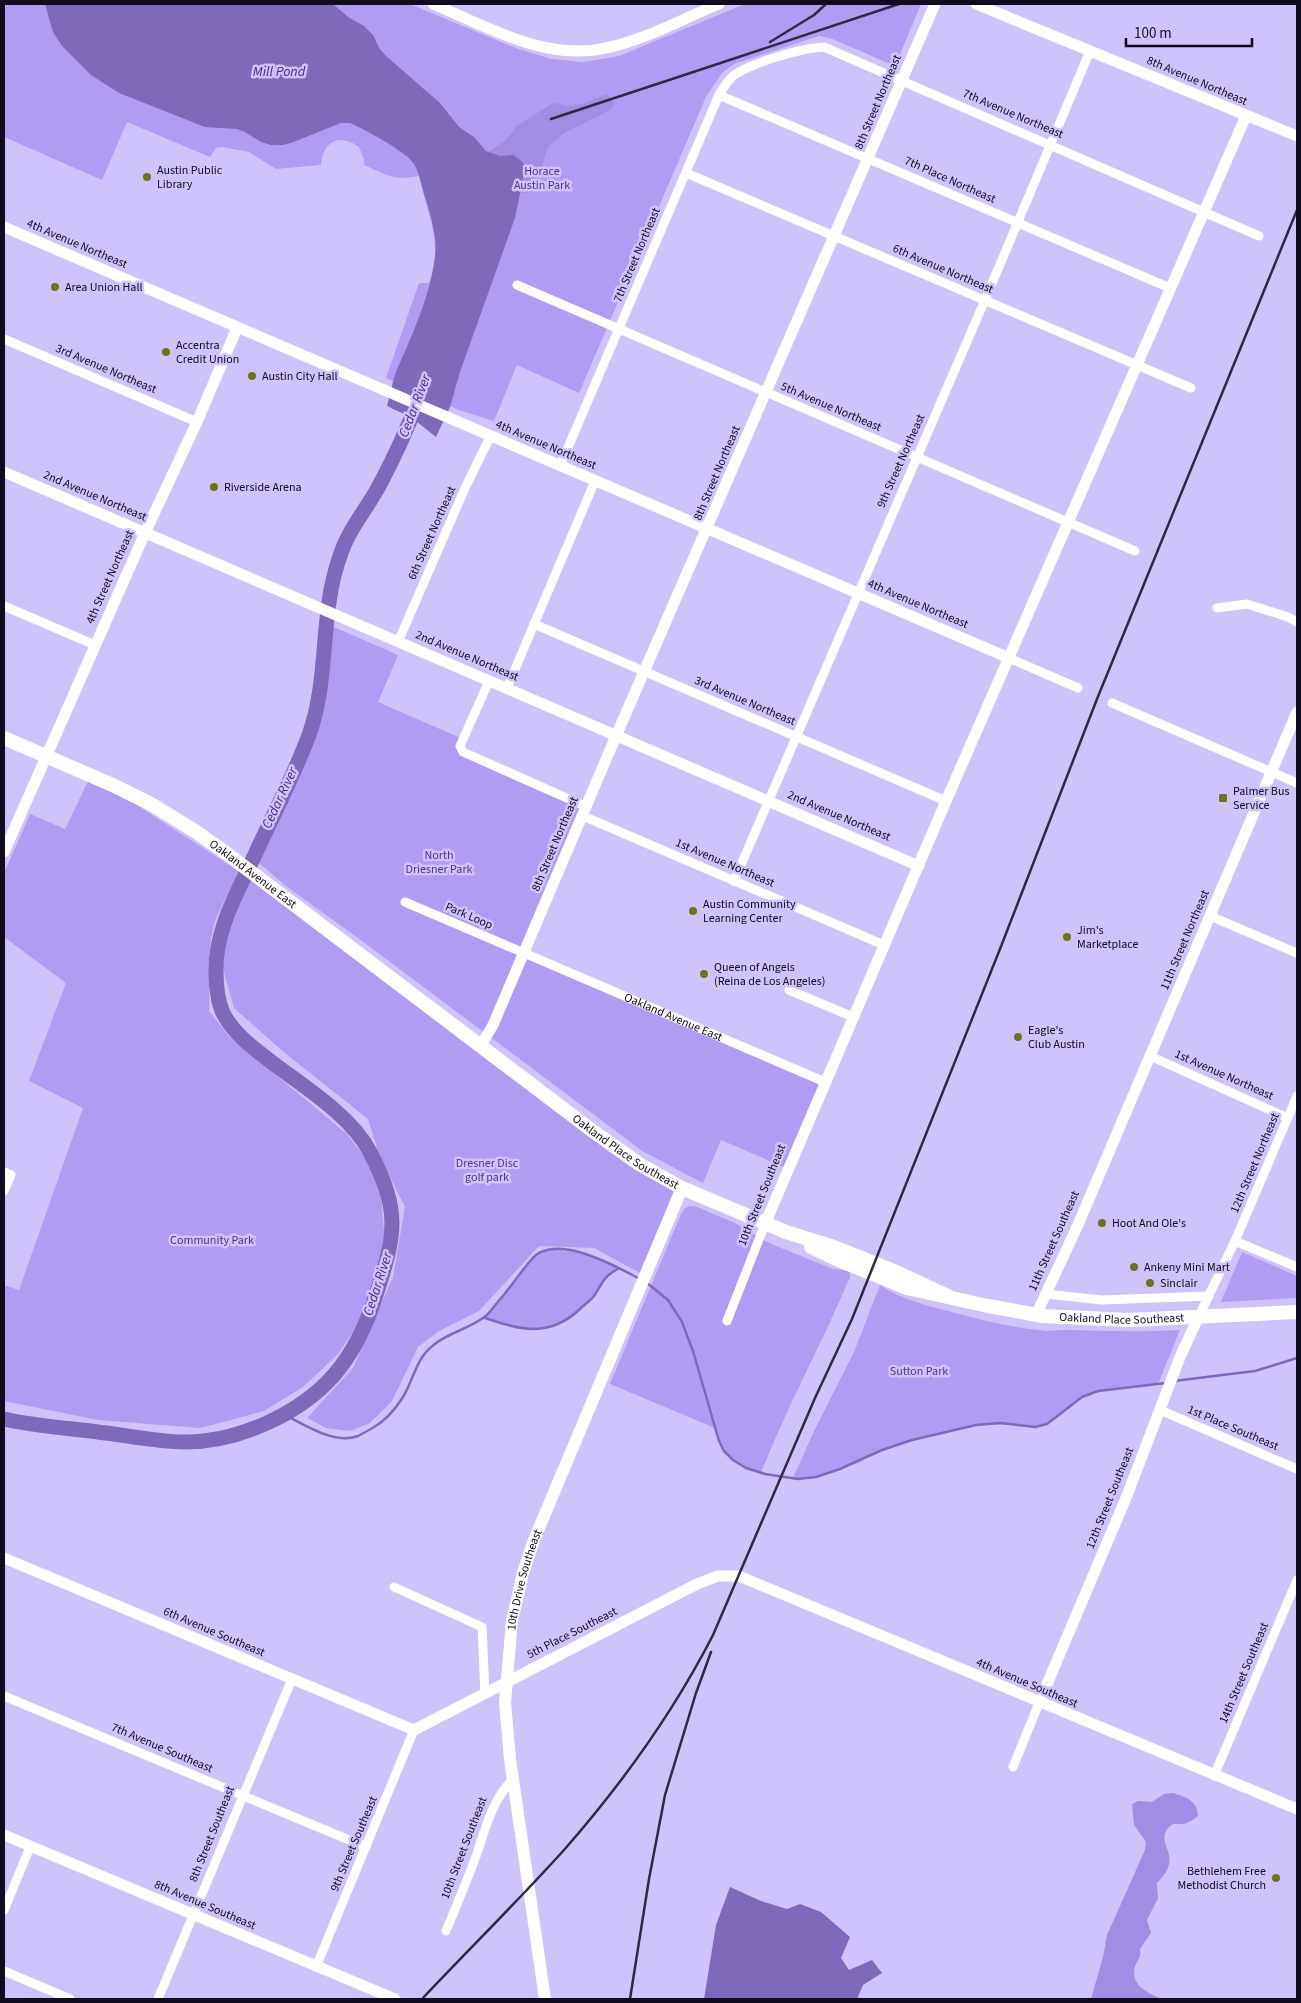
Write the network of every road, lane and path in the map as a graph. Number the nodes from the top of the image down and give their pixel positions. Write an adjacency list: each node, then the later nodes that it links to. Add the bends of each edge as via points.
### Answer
1 (433, 4): 2 (street, via 523,41 581,52 626,42)
2 (719, 4)
3 (935, 4): 7 (street, 8th Street Northeast)
4 (976, 4): 5 (street, 8th Avenue Northeast)
5 (1090, 51): 9 (street, 8th Avenue Northeast); 11 (street, 9th Street Northeast)
6 (752, 66): 7 (street, 7th Avenue Northeast, via 807,48 824,47); 8 (street, 7th Street Northeast, via 733,76)
7 (902, 80): 11 (street, 7th Avenue Northeast); 12 (street, 8th Street Northeast)
8 (719, 95): 12 (street, 7th Place Northeast); 13 (street, 7th Street Northeast)
9 (1246, 116): 10 (street, 8th Avenue Northeast); 14 (street, 10th Street Southeast)
10 (1297, 136)
11 (1051, 144): 14 (street, 7th Avenue Northeast); 15 (street, 9th Street Northeast)
12 (868, 159): 15 (street, 7th Place Northeast); 17 (street, 8th Street Northeast)
13 (686, 173): 17 (street, 6th Avenue Northeast); 23 (street, 7th Street Northeast)
14 (1204, 212): 18 (street, 7th Avenue Northeast); 20 (street, 10th Street Southeast)
15 (1017, 224): 20 (street, 7th Place Northeast); 21 (street, 9th Street Northeast)
16 (4, 227): 22 (street, 4th Avenue Northeast)
17 (835, 236): 21 (street, 6th Avenue Northeast); 27 (street, 8th Street Northeast)
18 (1260, 236)
19 (517, 285): 23 (street, 5th Avenue Northeast)
20 (1170, 288): 25 (street, 10th Street Southeast)
21 (985, 300): 25 (street, 6th Avenue Northeast); 30 (street, 9th Street Northeast)
22 (237, 328): 28 (street, 4th Street Northeast); 29 (street, 4th Avenue Northeast)
23 (619, 330): 27 (street, 5th Avenue Northeast); 31 (street, 7th Street Northeast)
24 (4, 339): 28 (street, 3rd Avenue Northeast)
25 (1136, 364): 26 (street, 6th Avenue Northeast); 34 (street, 10th Street Southeast)
26 (1191, 388)
27 (766, 393): 30 (street, 5th Avenue Northeast); 35 (street, 8th Street Northeast)
28 (198, 422): 36 (street, 4th Street Northeast)
29 (491, 436): 31 (street, 4th Avenue Northeast); 43 (street, 6th Street Northeast)
30 (917, 457): 34 (street, 5th Avenue Northeast); 38 (street, 9th Street Northeast)
31 (560, 466): 33 (street, 4th Avenue Northeast)
32 (4, 472): 36 (street, 2nd Avenue Northeast)
33 (595, 481): 35 (street, 4th Avenue Northeast); 42 (street)
34 (1068, 522): 37 (street, 5th Avenue Northeast); 45 (street, 10th Street Southeast)
35 (708, 529): 38 (street, 4th Avenue Northeast); 46 (street, 8th Street Northeast)
36 (145, 533): 43 (street, 2nd Avenue Northeast); 44 (street, 4th Street Northeast)
37 (1134, 551)
38 (857, 593): 45 (street, 4th Avenue Northeast); 53 (street, 9th Street Northeast)
39 (4, 606): 44 (street)
40 (1217, 608): 41 (street, via 1247,604)
41 (1297, 622)
42 (534, 624): 46 (street, 3rd Avenue Northeast); 48 (street)
43 (398, 642): 47 (street, 2nd Avenue Northeast)
44 (95, 645): 55 (street, 4th Street Northeast)
45 (1008, 658): 49 (street, 4th Avenue Northeast); 59 (street, 10th Street Southeast)
46 (644, 672): 52 (street, 8th Street Northeast); 53 (street, 3rd Avenue Northeast)
47 (489, 681): 48 (street, 2nd Avenue Northeast); 60 (street, 1st Avenue Northeast, via 460,746 468,755)
48 (506, 688): 52 (street, 2nd Avenue Northeast)
49 (1078, 688)
50 (1112, 703): 56 (street)
51 (1297, 712): 56 (street, 11th Street Northeast)
52 (616, 736): 58 (street, 2nd Avenue Northeast); 60 (street, 8th Street Northeast)
53 (796, 736): 58 (street, 9th Street Northeast); 59 (street, 3rd Avenue Northeast)
54 (4, 738): 55 (main road, Oakland Avenue East)
55 (46, 756): 61 (street, 4th Street Northeast); 71 (main road, Oakland Avenue East, via 151,804 226,853)
56 (1271, 772): 57 (street); 65 (street, 11th Street Northeast)
57 (1297, 782)
58 (768, 801): 62 (street, 2nd Avenue Northeast); 63 (street, 9th Street Northeast)
59 (946, 801): 62 (street, 10th Street Southeast)
60 (585, 811): 63 (street, 1st Avenue Northeast); 68 (street, 8th Street Northeast)
61 (4, 852)
62 (919, 866): 66 (street, 10th Street Southeast)
63 (734, 881): 66 (street, 1st Avenue Northeast)
64 (405, 902): 68 (street, Park Loop)
65 (1210, 916): 67 (street); 72 (street, 11th Street Northeast)
66 (884, 946): 70 (street, 10th Street Southeast)
67 (1297, 952)
68 (523, 953): 71 (street, via 493,1025); 73 (street, Oakland Avenue East)
69 (789, 990): 70 (street)
70 (853, 1017): 73 (street, 10th Street Southeast)
71 (481, 1045): 78 (main road, Oakland Place Southeast, via 624,1154)
72 (1150, 1056): 75 (street, 1st Avenue Northeast); 77 (street, 11th Street Northeast)
73 (825, 1082): 80 (street, 10th Street Southeast)
74 (1297, 1096): 75 (street, 12th Street Northeast)
75 (1288, 1118): 81 (street, 12th Street Northeast)
76 (7, 1173): 79 (street)
77 (1097, 1179): 83 (street, 11th Street Southeast)
78 (682, 1188): 80 (main road, Oakland Place Southeast); 96 (main road, 10th Drive Southeast, via 525,1565 512,1621)
79 (4, 1191)
80 (765, 1224): 86 (main road, Oakland Place Southeast, via 836,1259 907,1288); 88 (street, 10th Street Southeast)
81 (1235, 1240): 82 (street); 84 (street, 12th Street Southeast)
82 (1297, 1267)
83 (1046, 1294): 84 (street, via 1102,1300); 86 (street, 11th Street Southeast)
84 (1209, 1296): 87 (street, 12th Street Southeast)
85 (1297, 1312): 87 (main road, Oakland Place Southeast)
86 (1036, 1315): 87 (main road, Oakland Place Southeast, via 1110,1320)
87 (1198, 1318): 89 (street, 12th Street Southeast)
88 (727, 1320)
89 (1162, 1405): 90 (street, 1st Place Southeast); 99 (street, 12th Street Southeast)
90 (1297, 1469)
91 (4, 1558): 95 (street, 6th Avenue Southeast)
92 (748, 1579): 96 (street, 5th Place Southeast, via 727,1575 704,1581); 99 (street, 4th Avenue Southeast)
93 (1297, 1580): 102 (street, 14th Street Southeast)
94 (394, 1587): 97 (street, via 482,1627)
95 (292, 1679): 100 (street, 6th Avenue Southeast); 104 (street, 8th Street Southeast)
96 (506, 1683): 97 (street, 5th Place Southeast); 103 (main road, 10th Drive Southeast, via 506,1724)
97 (485, 1694): 100 (street, 5th Place Southeast)
98 (4, 1696): 104 (street, 7th Avenue Southeast)
99 (1039, 1703): 101 (street, 12th Street Southeast); 102 (street, 4th Avenue Southeast)
100 (414, 1730): 108 (street, 9th Street Southeast)
101 (1012, 1767)
102 (1214, 1776): 105 (street, 4th Avenue Southeast)
103 (513, 1779): 111 (street, 10th Street Southeast, via 500,1793 494,1806); 117 (main road, 10th Drive Southeast)
104 (243, 1796): 108 (street, 7th Avenue Southeast); 110 (street, 8th Street Southeast)
105 (1297, 1809)
106 (4, 1835): 107 (street, 8th Avenue Southeast)
107 (30, 1846): 109 (street); 110 (street, 8th Avenue Southeast)
108 (366, 1847): 112 (street, 9th Street Southeast)
109 (4, 1910)
110 (194, 1915): 112 (street, 8th Avenue Southeast); 115 (street, 8th Street Southeast)
111 (446, 1931)
112 (316, 1967): 116 (street, 8th Avenue Southeast)
113 (4, 1971): 114 (street)
114 (70, 1999)
115 (158, 1999)
116 (395, 1999)
117 (545, 1999)

